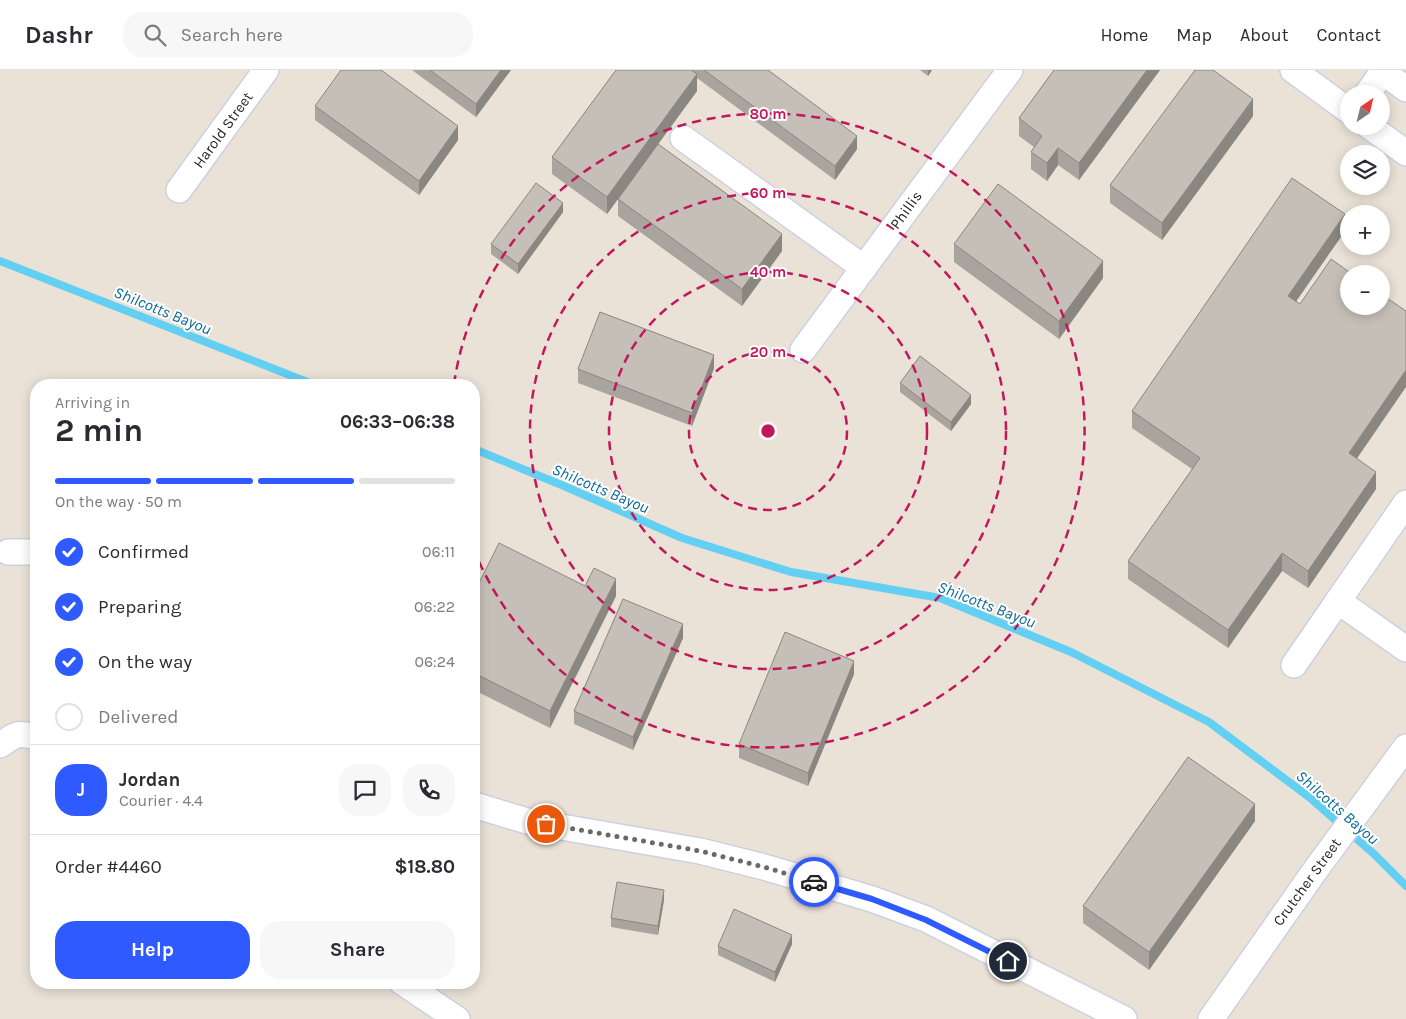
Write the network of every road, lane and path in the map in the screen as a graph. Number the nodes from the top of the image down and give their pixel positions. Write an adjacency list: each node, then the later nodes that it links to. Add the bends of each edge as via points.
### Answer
1 (266, 70): 11 (street, Harold Street)
2 (1010, 70): 12 (street, Phillis)
3 (1293, 70): 7 (street)
4 (1384, 71): 5 (street); 6 (street)
5 (1374, 85)
6 (1406, 89)
7 (1340, 104)
8 (1382, 135): 10 (street)
9 (683, 138): 12 (street)
10 (1406, 153)
11 (179, 190)
12 (864, 268): 13 (street, Phillis)
13 (803, 350)
14 (1406, 503): 17 (street)
15 (8, 552): 16 (street)
16 (30, 552)
17 (1338, 602): 18 (street); 19 (street)
18 (1406, 649)
19 (1294, 665)
20 (1406, 747): 25 (street, Crutcher Street)
21 (480, 807): 24 (street, via 527,821 700,851 872,899 926,920)
22 (412, 989): 23 (street)
23 (457, 1019)
24 (1124, 1019)
25 (1211, 1019)

